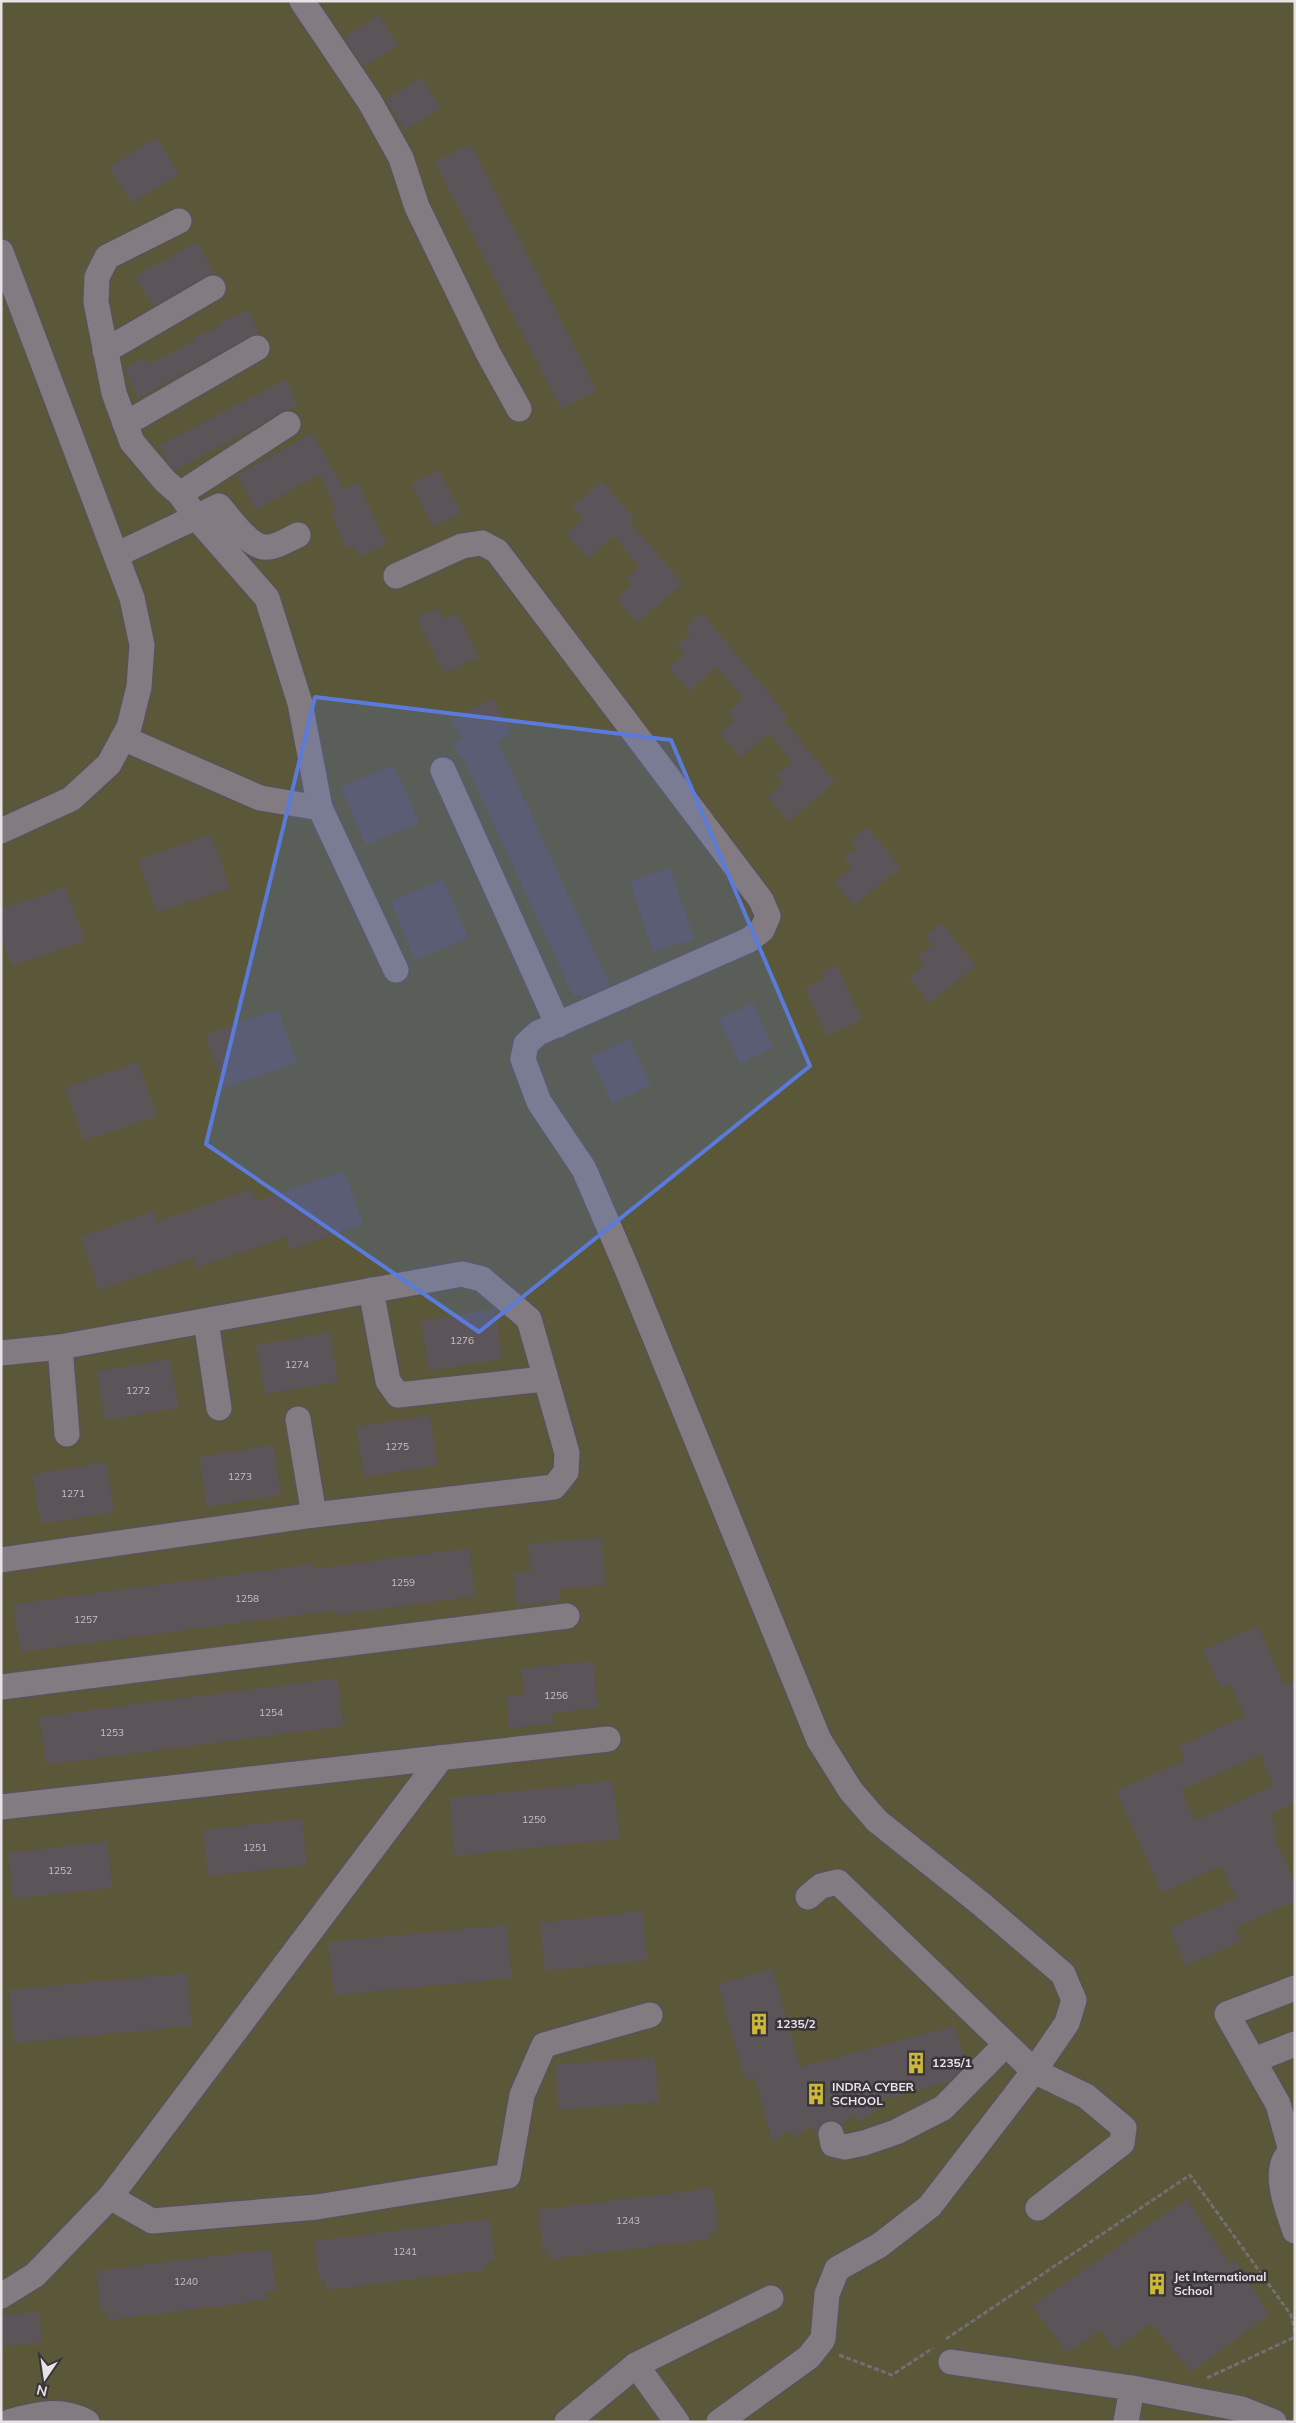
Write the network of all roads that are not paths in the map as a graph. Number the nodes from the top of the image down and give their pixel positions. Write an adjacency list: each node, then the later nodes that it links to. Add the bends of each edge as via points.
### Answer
1 (302, 1): 7 (street, via 370,102 401,158 417,207)
2 (179, 221): 6 (street, via 108,257 97,277 96,302)
3 (1, 252): 13 (street)
4 (213, 288): 6 (street)
5 (257, 348): 8 (street)
6 (105, 351): 8 (street)
7 (519, 409)
8 (125, 424): 10 (street, via 132,442)
9 (288, 424): 10 (street)
10 (180, 494): 11 (street)
11 (196, 517): 12 (street, via 219,506 260,547 271,547); 13 (street); 17 (street, via 268,598 300,703)
12 (298, 535)
13 (116, 555): 15 (street, via 132,598 142,645 139,687)
14 (396, 576): 20 (street, via 462,546 482,543 497,551 762,900 768,916 762,930 749,940)
15 (123, 738): 17 (street, via 260,798); 18 (street, via 108,764 71,799)
16 (443, 770): 20 (street)
17 (320, 808): 19 (street)
18 (1, 830)
19 (396, 970)
20 (558, 1025): 42 (street, via 538,1033 526,1044 523,1059 539,1102 584,1169 819,1740 851,1791 877,1821 1063,1974 1074,2000 1067,2023)
21 (371, 1290): 22 (street); 25 (street, via 462,1274 482,1279 529,1319); 25 (street, via 388,1381 398,1395)
22 (206, 1321): 23 (street); 26 (street)
23 (60, 1346): 24 (street); 28 (street)
24 (1, 1353)
25 (544, 1378): 29 (street, via 568,1453 566,1472 554,1487)
26 (219, 1408)
27 (298, 1419): 29 (street)
28 (67, 1434)
29 (314, 1514): 30 (street)
30 (1, 1560)
31 (567, 1616): 32 (street)
32 (1, 1687)
33 (608, 1740): 34 (street)
34 (441, 1758): 35 (street); 46 (street)
35 (1, 1807)
36 (808, 1898): 39 (street, via 820,1886 838,1882)
37 (1295, 1988): 41 (street, via 1227,2014)
38 (650, 2015): 46 (street, via 544,2045 522,2095 508,2176 317,2207 152,2220)
39 (1005, 2044): 42 (street); 44 (street, via 943,2108 896,2132 864,2143 845,2147 833,2144)
40 (1295, 2044): 41 (street)
41 (1254, 2060): 43 (street)
42 (1034, 2072): 47 (street, via 1086,2096 1124,2128 1122,2144); 58 (street, via 930,2206 880,2245 837,2269 827,2294 823,2338 809,2356)
43 (1286, 2101): 45 (street)
44 (831, 2134)
45 (1293, 2150): 48 (street, via 1282,2167 1281,2188)
46 (110, 2197): 49 (street, via 36,2275)
47 (1038, 2208)
48 (1295, 2231)
49 (1, 2296)
50 (771, 2298): 52 (street)
51 (942, 2350): 53 (street)
52 (636, 2366): 56 (street); 57 (street)
53 (1132, 2388): 59 (street); 60 (street, via 1242,2409)
54 (9, 2422): 55 (street, via 41,2413 73,2414)
55 (87, 2422)
56 (567, 2422)
57 (677, 2422)
58 (719, 2422)
59 (1126, 2422)
60 (1274, 2422)

